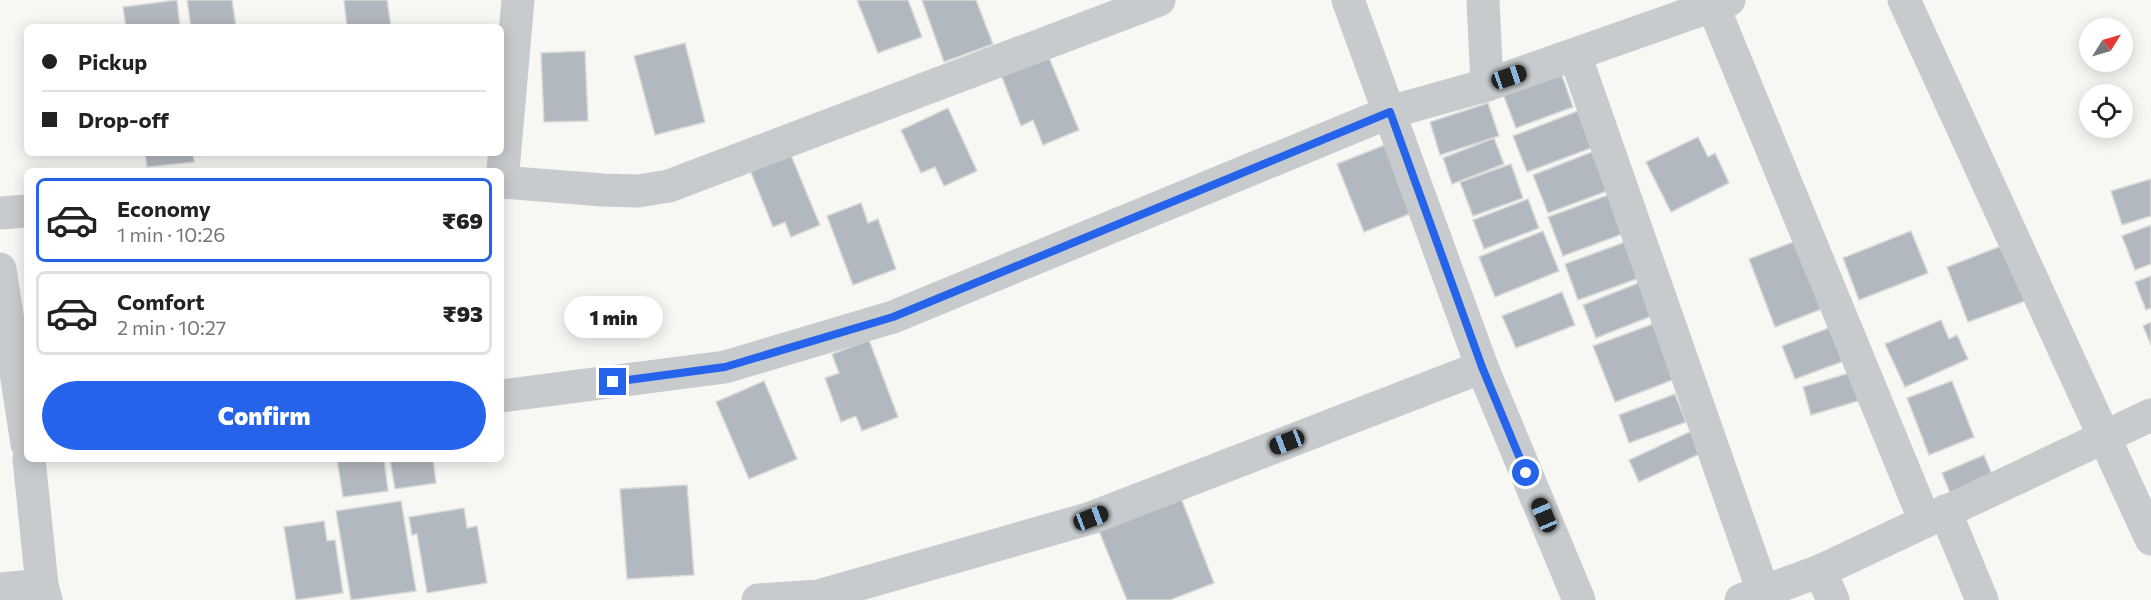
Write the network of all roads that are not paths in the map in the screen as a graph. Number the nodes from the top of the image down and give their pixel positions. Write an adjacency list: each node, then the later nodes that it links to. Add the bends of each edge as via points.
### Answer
1 (518, 0): 10 (street)
2 (1159, 0): 11 (street, via 669,186 638,191)
3 (1348, 0): 9 (street)
4 (1483, 0): 8 (street)
5 (1904, 0): 20 (street)
6 (1721, 3): 7 (street); 22 (street)
7 (1575, 55): 8 (street); 27 (street)
8 (1487, 85): 9 (street)
9 (1390, 112): 15 (street); 17 (street, via 868,326 725,367)
10 (503, 168)
11 (504, 182)
12 (24, 211): 13 (street)
13 (0, 213)
14 (0, 269): 16 (street)
15 (1482, 367): 28 (street, via 1091,518 818,596); 29 (street)
16 (8, 376): 19 (street)
17 (504, 396)
18 (2151, 415): 20 (street)
19 (24, 433)
20 (2104, 438): 22 (street); 23 (street)
21 (29, 462): 26 (street)
22 (1935, 516): 24 (street); 30 (street)
23 (2151, 539)
24 (1826, 586): 27 (street)
25 (0, 589): 26 (street)
26 (44, 592)
27 (1752, 595)
28 (758, 600)
29 (1579, 600)
30 (1982, 600)

